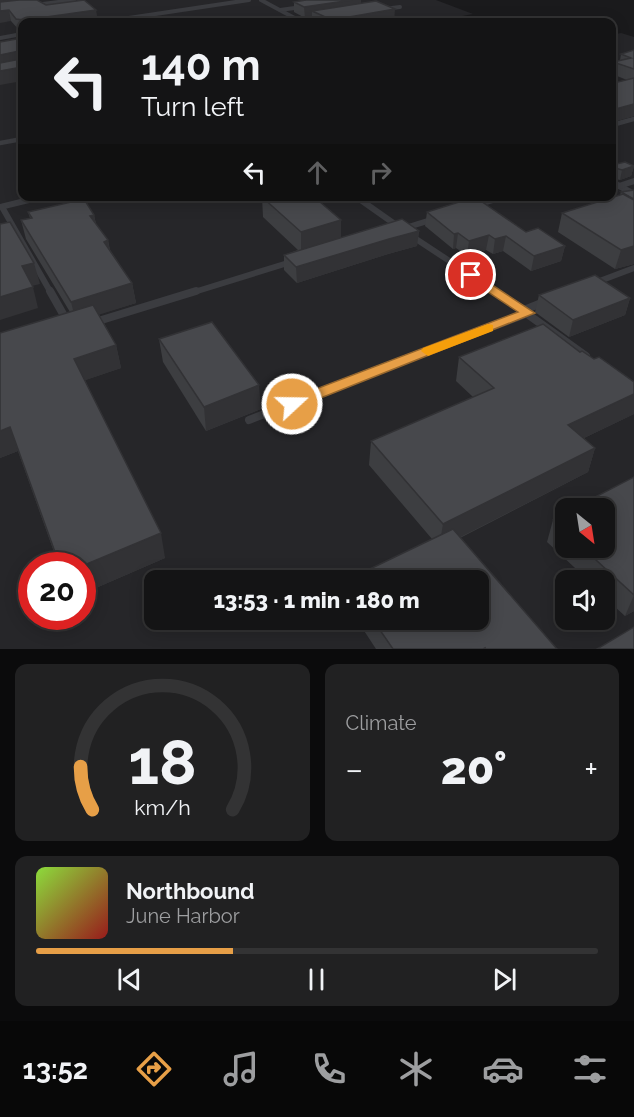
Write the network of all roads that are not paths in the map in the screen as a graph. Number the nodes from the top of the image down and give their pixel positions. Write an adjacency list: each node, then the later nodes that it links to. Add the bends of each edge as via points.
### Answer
1 (74, 0): 4 (lane)
2 (249, 0): 9 (lane)
3 (261, 0): 7 (lane)
4 (32, 6)
5 (303, 7): 7 (lane)
6 (400, 7): 8 (lane)
7 (280, 10): 10 (lane)
8 (379, 10)
9 (129, 18)
10 (295, 18)
11 (18, 35): 12 (lane)
12 (0, 38)
13 (634, 119): 14 (lane)
14 (616, 124)
15 (18, 140): 16 (lane)
16 (0, 143)
17 (634, 181): 19 (lane)
18 (616, 184): 19 (lane)
19 (619, 186): 20 (lane)
20 (634, 194)
21 (25, 201): 24 (lane)
22 (362, 201): 27 (lane)
23 (490, 201): 25 (lane)
24 (1, 207): 35 (lane)
25 (464, 209)
26 (443, 216): 27 (lane)
27 (401, 229): 28 (lane); 33 (lane)
28 (390, 232)
29 (299, 260): 34 (lane)
30 (634, 268): 31 (lane)
31 (590, 285)
32 (557, 297): 33 (lane)
33 (526, 311): 36 (lane); 37 (lane)
34 (83, 326)
35 (72, 329)
36 (590, 359)
37 (249, 420)

